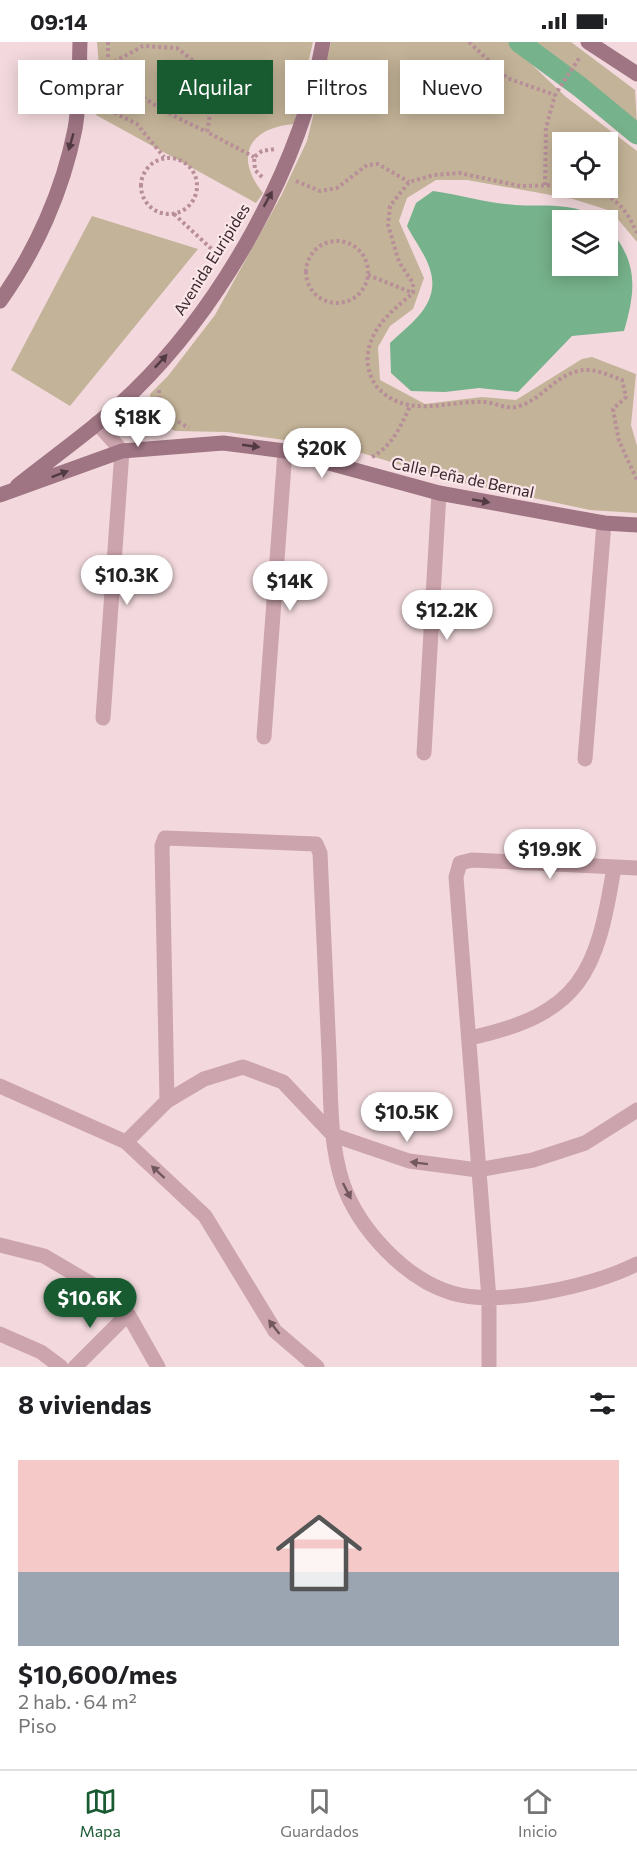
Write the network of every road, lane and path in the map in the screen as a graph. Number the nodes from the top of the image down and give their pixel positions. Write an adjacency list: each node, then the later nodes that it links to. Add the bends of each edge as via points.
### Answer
1 (80, 42): 6 (street)
2 (108, 42): 7 (path)
3 (322, 42): 18 (street, Avenida Euripides, via 319,63)
4 (470, 42): 11 (path, via 507,78)
5 (588, 42): 10 (street)
6 (79, 60)
7 (108, 60)
8 (117, 60): 15 (path, via 143,46 177,48 201,66 213,98)
9 (577, 64): 11 (path)
10 (637, 74)
11 (555, 95): 20 (path, via 546,128)
12 (145, 99): 15 (path)
13 (76, 114): 28 (street, one-way to 28, via 52,209)
14 (116, 114): 16 (path, via 136,124)
15 (207, 132): 17 (path)
16 (164, 157): 23 (path, via 148,165 140,190 143,199 156,211); 23 (path, via 189,165 197,181 189,206)
17 (254, 158)
18 (281, 174): 19 (path, via 320,191 337,188 366,165 378,164); 25 (street, Avenida Euripides, one-way to 18)
19 (409, 182): 20 (path, via 460,173 520,186); 27 (path, via 390,206 388,225 399,262 413,283)
20 (545, 185): 21 (path)
21 (552, 185)
22 (610, 198): 24 (path, via 626,209)
23 (173, 214): 25 (path)
24 (637, 233)
25 (231, 267): 31 (street, Avenida Euripides, one-way to 25, via 173,349)
26 (368, 275): 26 (path, via 364,255 347,243 334,241 323,245 307,263 310,287 318,297 330,302 343,303 356,297); 27 (path)
27 (413, 293): 30 (path, via 370,336 367,362 373,381 386,396)
28 (0, 301)
29 (162, 381): 32 (path, via 158,391 160,411)
30 (410, 406): 35 (path, via 383,450); 36 (path, via 437,408 484,402 513,408 532,401 562,376 580,370 597,371 622,380 626,397 613,409 619,441)
31 (97, 423): 33 (street); 38 (street, Avenida Euripides)
32 (194, 430)
33 (122, 451): 34 (street, Calle Peña de Bernal, one-way to 34, via 223,443); 38 (street, Calle Peña de Bernal, one-way to 33); 41 (street)
34 (285, 451): 35 (street, Calle Peña de Bernal); 42 (street)
35 (347, 470): 37 (street, Calle Peña de Bernal)
36 (637, 480)
37 (439, 493): 39 (street, Calle Peña de Bernal, one-way to 39); 43 (street)
38 (2, 496)
39 (604, 523): 40 (street, Calle Peña de Bernal); 44 (street)
40 (637, 525)
41 (103, 718)
42 (264, 737)
43 (424, 753)
44 (585, 759)
45 (614, 867): 46 (street); 47 (street, via 605,926 596,954 579,983 548,1011 509,1029); 47 (street, via 472,860 460,863 456,877)
46 (637, 868)
47 (470, 1038): 53 (street)
48 (0, 1086): 52 (street)
49 (167, 1101): 51 (street, via 204,1079 243,1067 283,1082); 51 (street, via 162,846 165,838 316,844 320,854); 52 (street)
50 (637, 1110): 53 (street, via 585,1143 533,1160)
51 (333, 1135): 53 (street, one-way to 51, via 409,1161); 56 (street, one-way to 56, via 343,1185 375,1241 419,1278 451,1293)
52 (126, 1142): 62 (street, one-way to 52, via 275,1330 205,1216)
53 (478, 1170): 56 (street)
54 (0, 1245): 57 (street, via 44,1256 107,1293)
55 (637, 1264): 56 (street, via 563,1288)
56 (489, 1299): 63 (street)
57 (128, 1314): 60 (street); 61 (street)
58 (0, 1334): 59 (street, via 41,1352)
59 (61, 1367)
60 (75, 1367)
61 (158, 1367)
62 (317, 1367)
63 (489, 1367)

